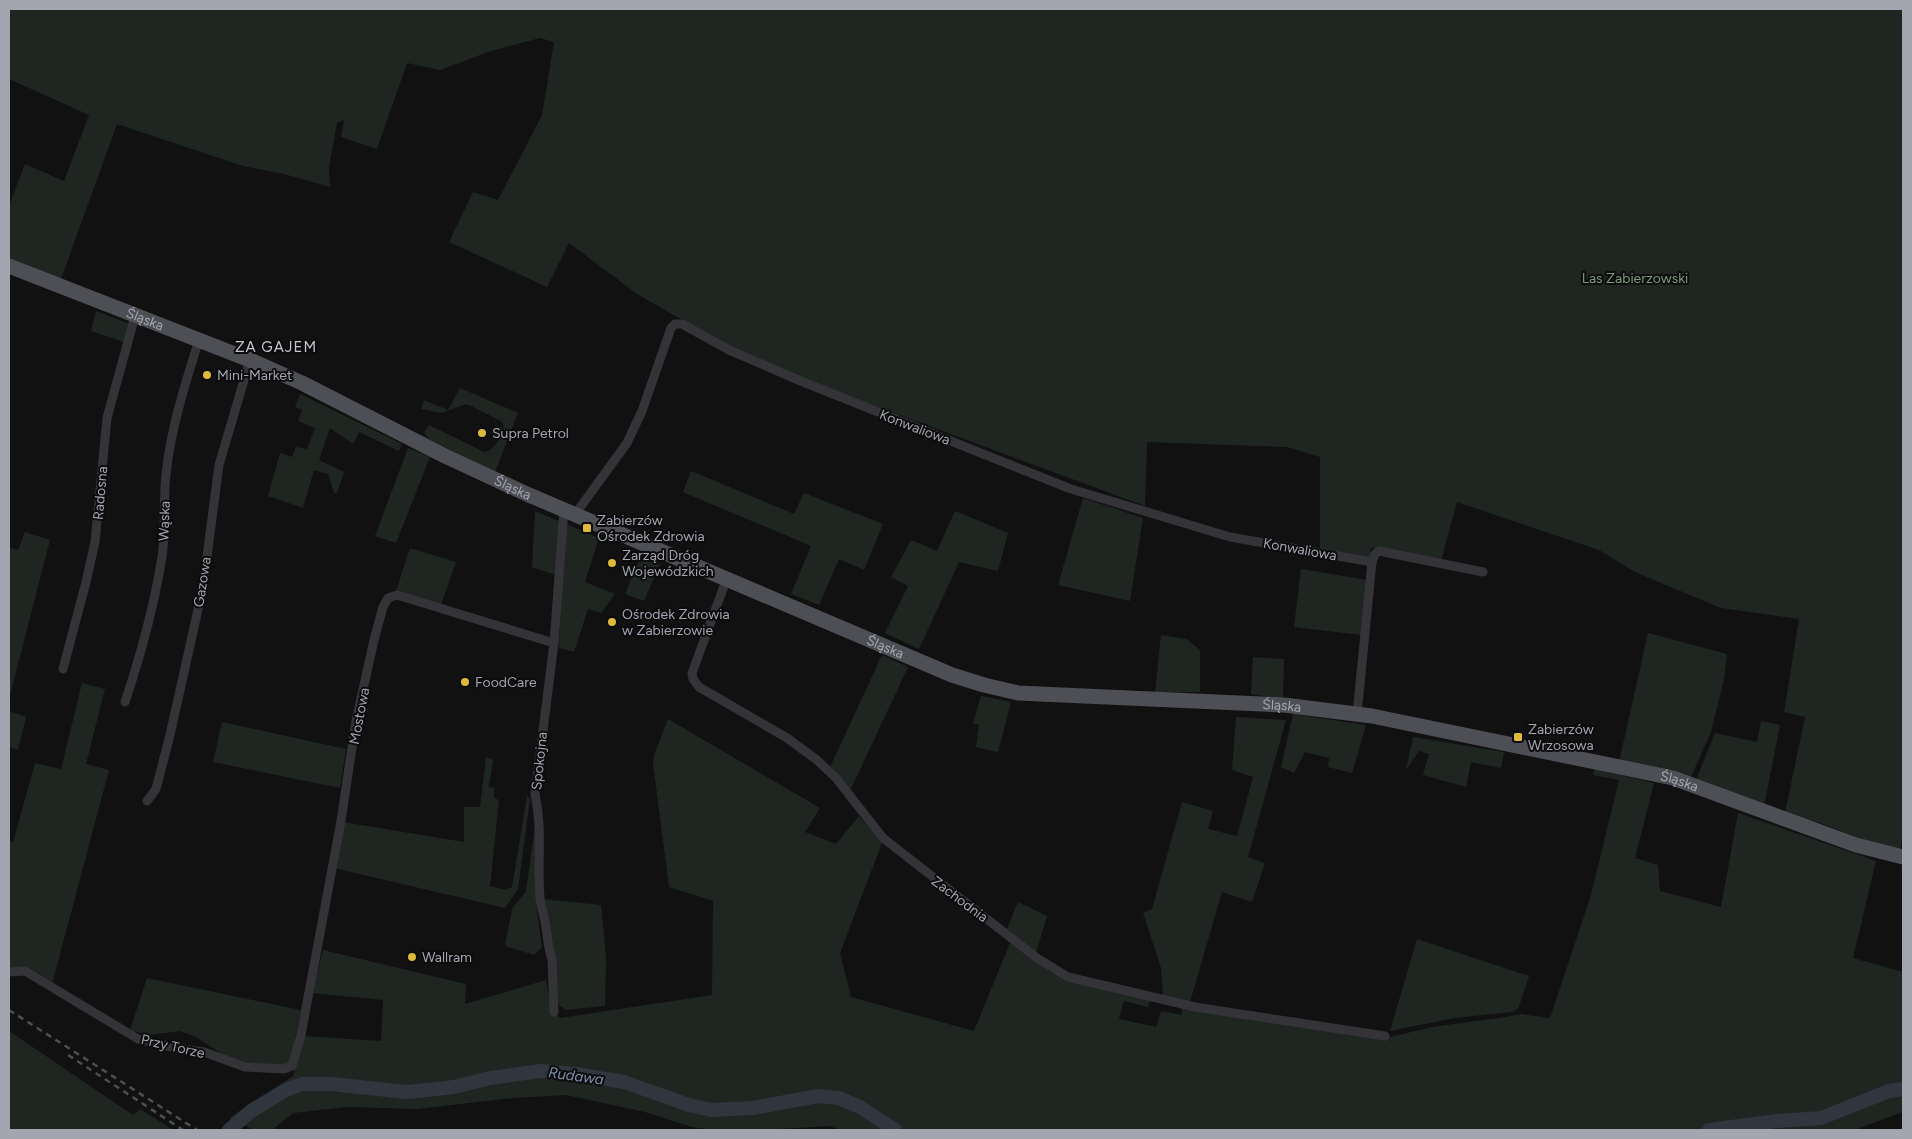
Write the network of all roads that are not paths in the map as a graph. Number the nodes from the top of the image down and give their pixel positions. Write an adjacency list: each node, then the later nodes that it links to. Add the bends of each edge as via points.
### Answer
1 (9, 266): 2 (main road, Śląska)
2 (135, 316): 3 (main road, Śląska); 10 (street, Radosna, via 107,418 95,542)
3 (199, 340): 4 (main road, Śląska); 11 (street, Wąska, via 174,424 165,483 162,555 154,600)
4 (250, 360): 5 (main road, Śląska, via 463,465); 13 (street, Gazowa, via 219,465 203,587 170,735 156,789)
5 (570, 511): 6 (street, Konwaliowa, via 627,442 642,411 671,328 682,324 729,350 794,378 1072,489 1230,537); 8 (main road, Śląska); 9 (street, Spokojna)
6 (1372, 562): 7 (street, via 1379,552); 12 (street)
7 (1483, 572)
8 (727, 578): 12 (main road, Śląska, via 952,675 1018,693 1284,704); 17 (street, Zachodnia, via 692,673 694,682 817,760 836,778 883,838 1037,958 1068,977 1195,1007)
9 (554, 643): 16 (street, Spokojna, via 535,794 541,846 540,900 552,959); 18 (street, Mostowa, via 397,595 388,598 374,640 356,721 301,1035)
10 (63, 669)
11 (125, 702)
12 (1357, 714): 14 (main road, Śląska, via 1673,778 1856,845)
13 (147, 801)
14 (1903, 857)
15 (9, 972): 18 (street, Przy Torze, via 25,971 138,1039 204,1052 245,1067 284,1069)
16 (554, 1012)
17 (1385, 1036)
18 (292, 1066)

